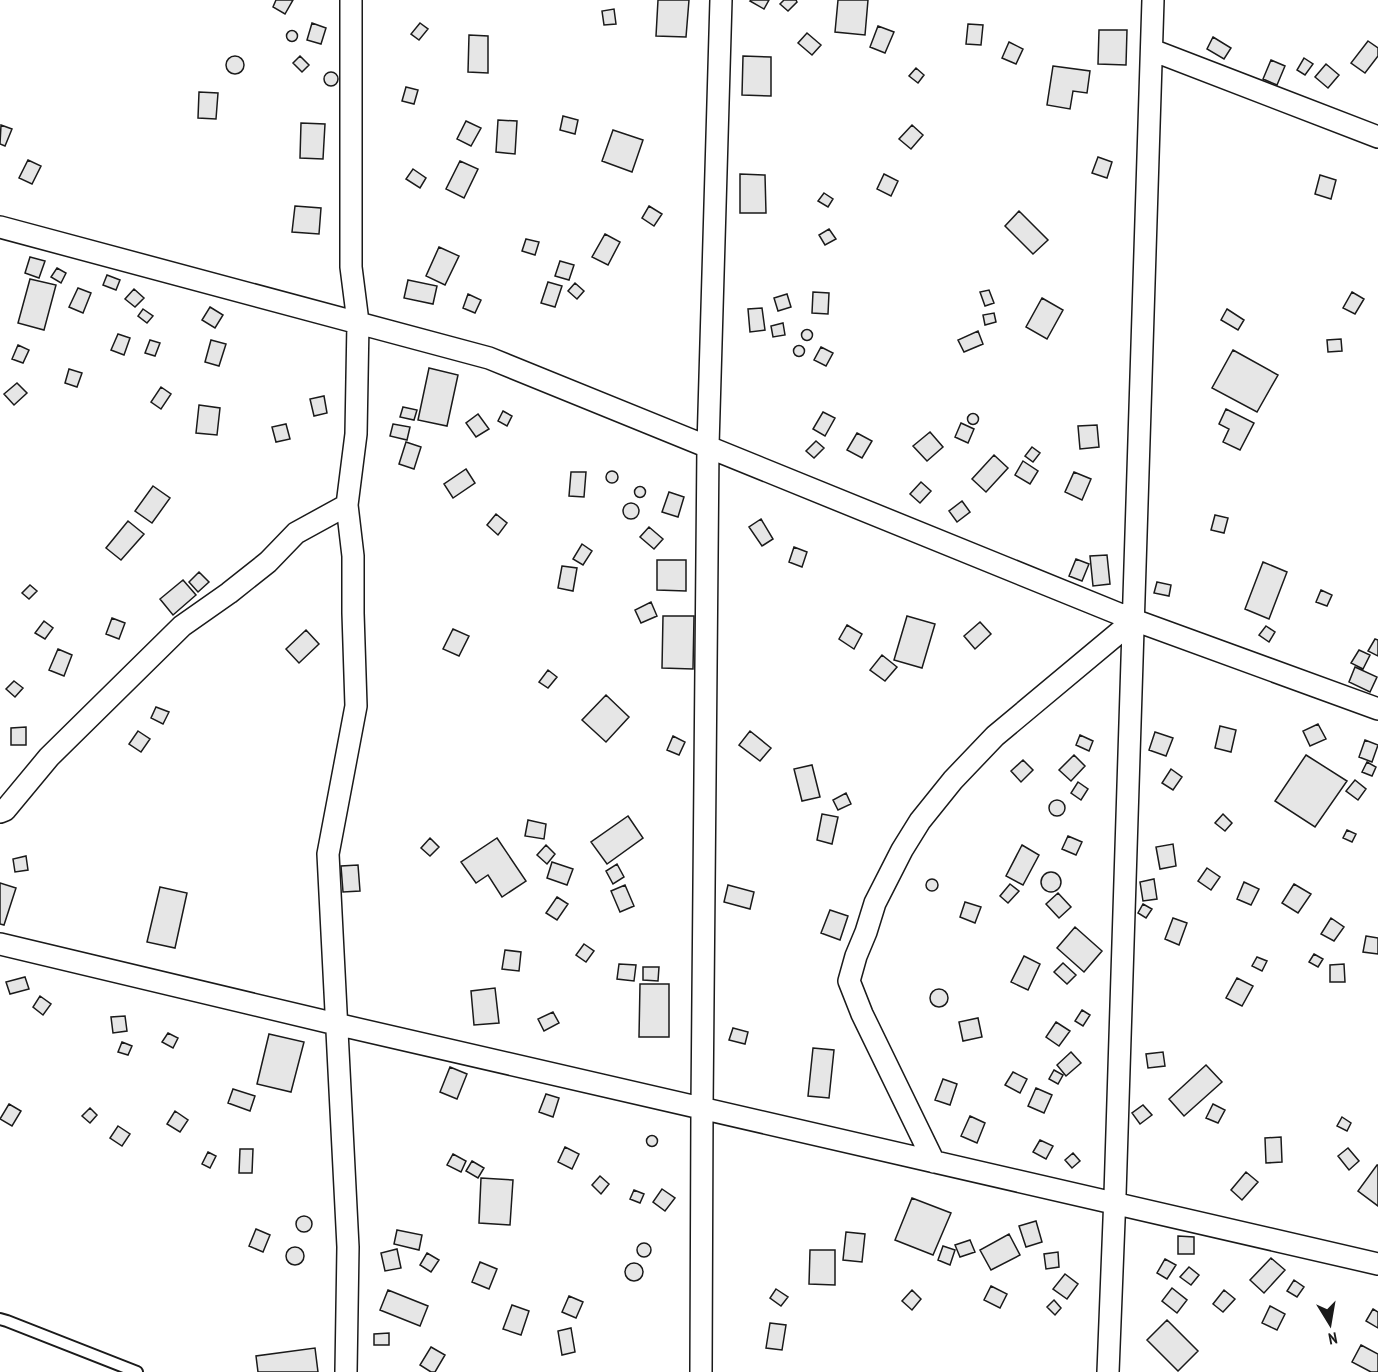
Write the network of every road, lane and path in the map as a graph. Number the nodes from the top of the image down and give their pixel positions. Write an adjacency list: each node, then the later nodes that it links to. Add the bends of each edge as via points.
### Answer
1 (351, 0): 7 (street, via 351,267)
2 (721, 0): 8 (street)
3 (1153, 0): 4 (street)
4 (1152, 50): 5 (street); 10 (street)
5 (1378, 137)
6 (0, 227): 7 (street)
7 (358, 322): 8 (street, via 489,358); 9 (street, via 356,434)
8 (708, 446): 10 (street); 15 (street)
9 (347, 505): 12 (street, via 296,533 268,562 182,626); 14 (street, via 353,556 356,706 328,854)
10 (1134, 620): 11 (street); 16 (street, via 995,736 953,780 920,821 875,903 849,981); 17 (street)
11 (1378, 709)
12 (0, 812)
13 (0, 944): 14 (street)
14 (336, 1024): 15 (street); 21 (street, via 348,1247)
15 (702, 1108): 16 (street); 22 (street)
16 (934, 1162): 17 (street)
17 (1115, 1203): 18 (street); 23 (street)
18 (1378, 1264)
19 (0, 1319): 20 (lane)
20 (132, 1371)
21 (346, 1372)
22 (701, 1372)
23 (1108, 1372)

